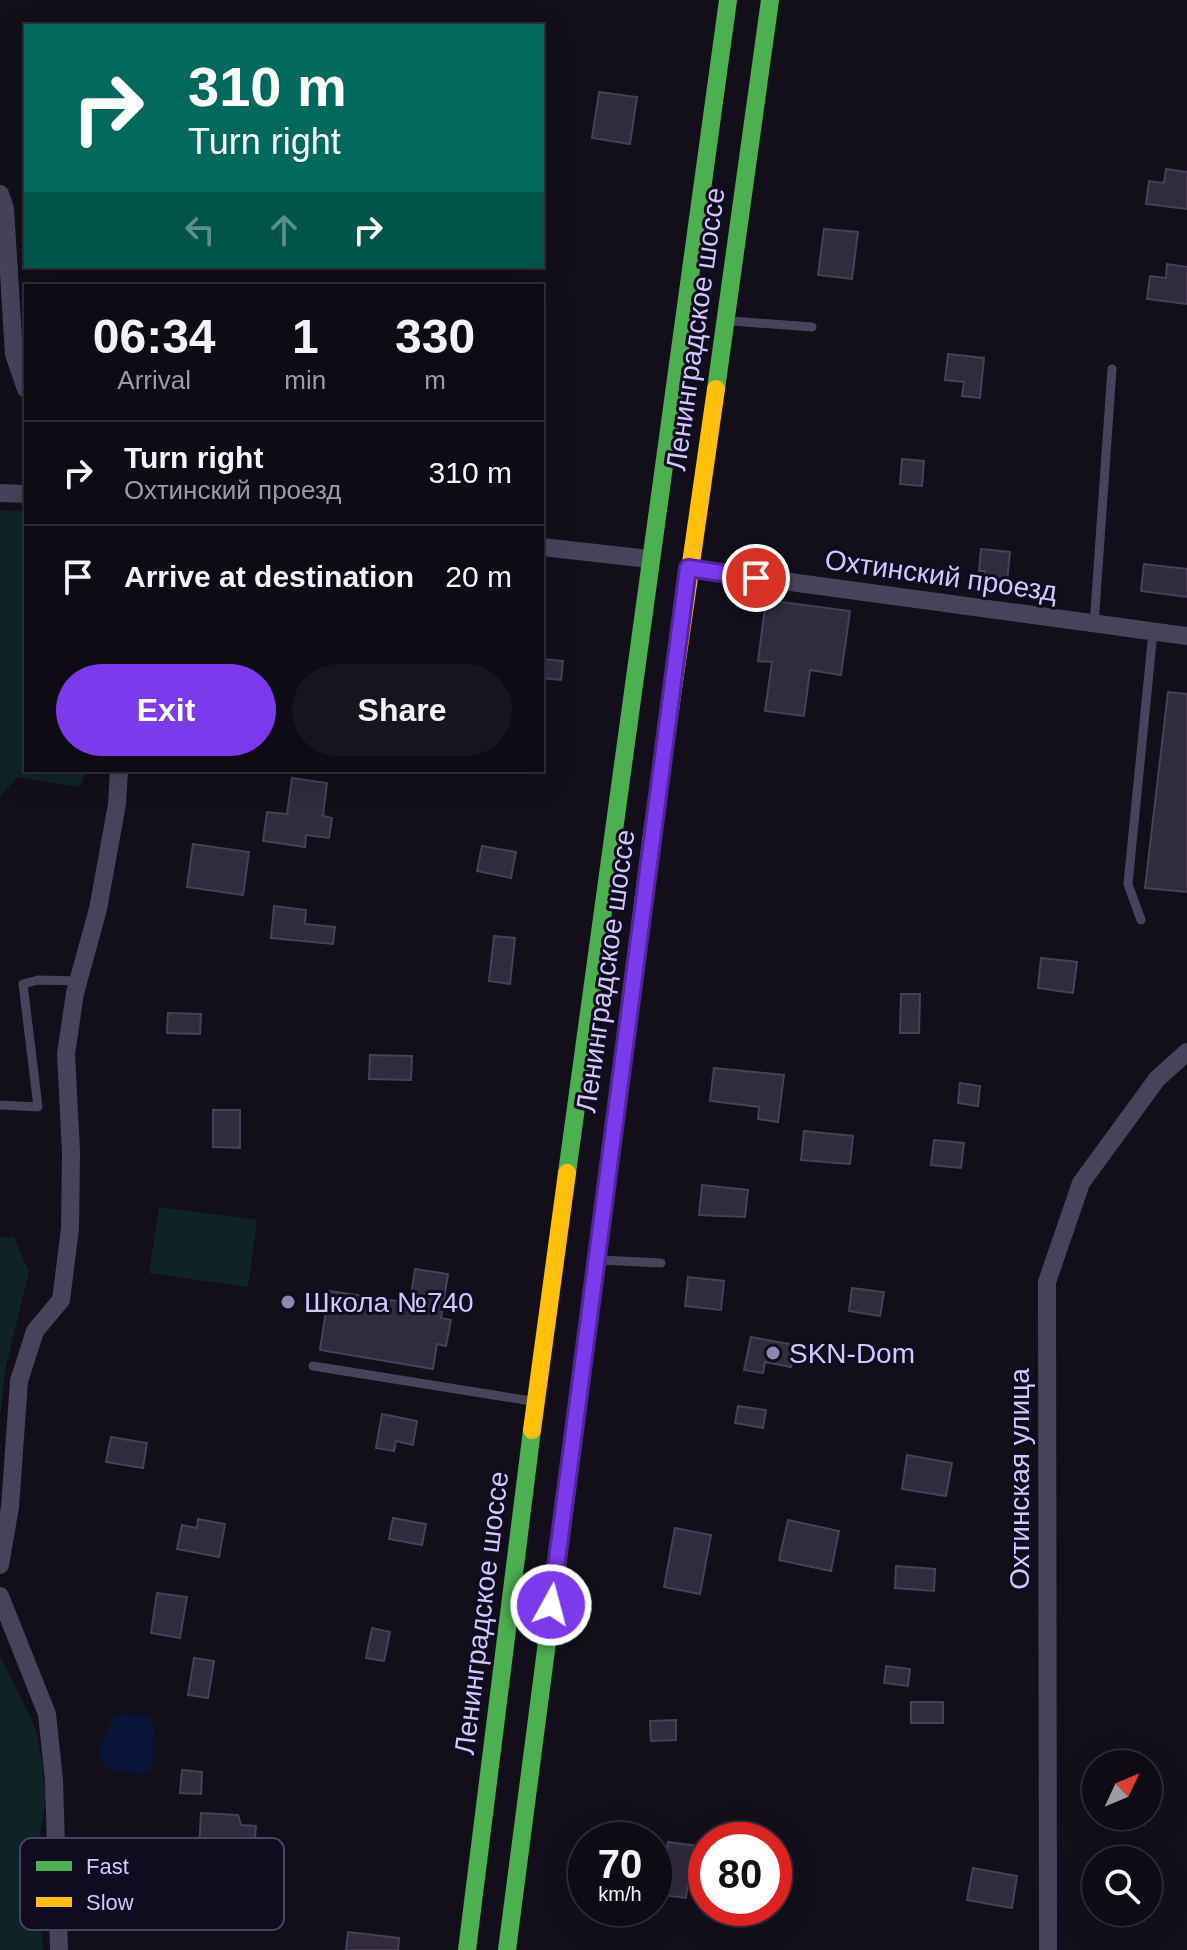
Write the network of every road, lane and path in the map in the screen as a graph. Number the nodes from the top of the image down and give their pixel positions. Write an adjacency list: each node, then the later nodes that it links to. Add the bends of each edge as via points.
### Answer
1 (728, 0): 11 (highway, Ленинградское шоссе)
2 (770, 0): 4 (highway, Ленинградское шоссе)
3 (0, 194): 7 (street, via 14,354)
4 (726, 320): 5 (lane); 12 (highway, Ленинградское шоссе)
5 (812, 327)
6 (1112, 369): 13 (lane)
7 (24, 383)
8 (0, 493): 9 (street)
9 (24, 494)
10 (544, 547): 11 (street)
11 (649, 559): 24 (highway, Ленинградское шоссе)
12 (688, 568): 13 (street, Охтинский проезд); 21 (highway, Ленинградское шоссе)
13 (1094, 625): 14 (street, Охтинский проезд)
14 (1153, 632): 15 (street, Охтинский проезд); 17 (lane, via 1128,884)
15 (1187, 636)
16 (119, 772): 18 (street, via 98,909)
17 (1141, 920)
18 (78, 981): 20 (lane, via 23,984 38,1107); 25 (street, via 66,1054 70,1229 61,1300 35,1331 19,1381)
19 (1187, 1052): 32 (street, Охтинская улица, via 1157,1079 1081,1183 1047,1282)
20 (0, 1105)
21 (595, 1259): 22 (lane); 31 (highway, Ленинградское шоссе)
22 (661, 1263)
23 (313, 1366): 24 (lane)
24 (536, 1401): 30 (highway, Ленинградское шоссе)
25 (0, 1565)
26 (0, 1596): 27 (street, via 47,1714)
27 (56, 1838)
28 (58, 1930): 29 (street)
29 (59, 1950)
30 (467, 1950)
31 (507, 1950)
32 (1048, 1950)

